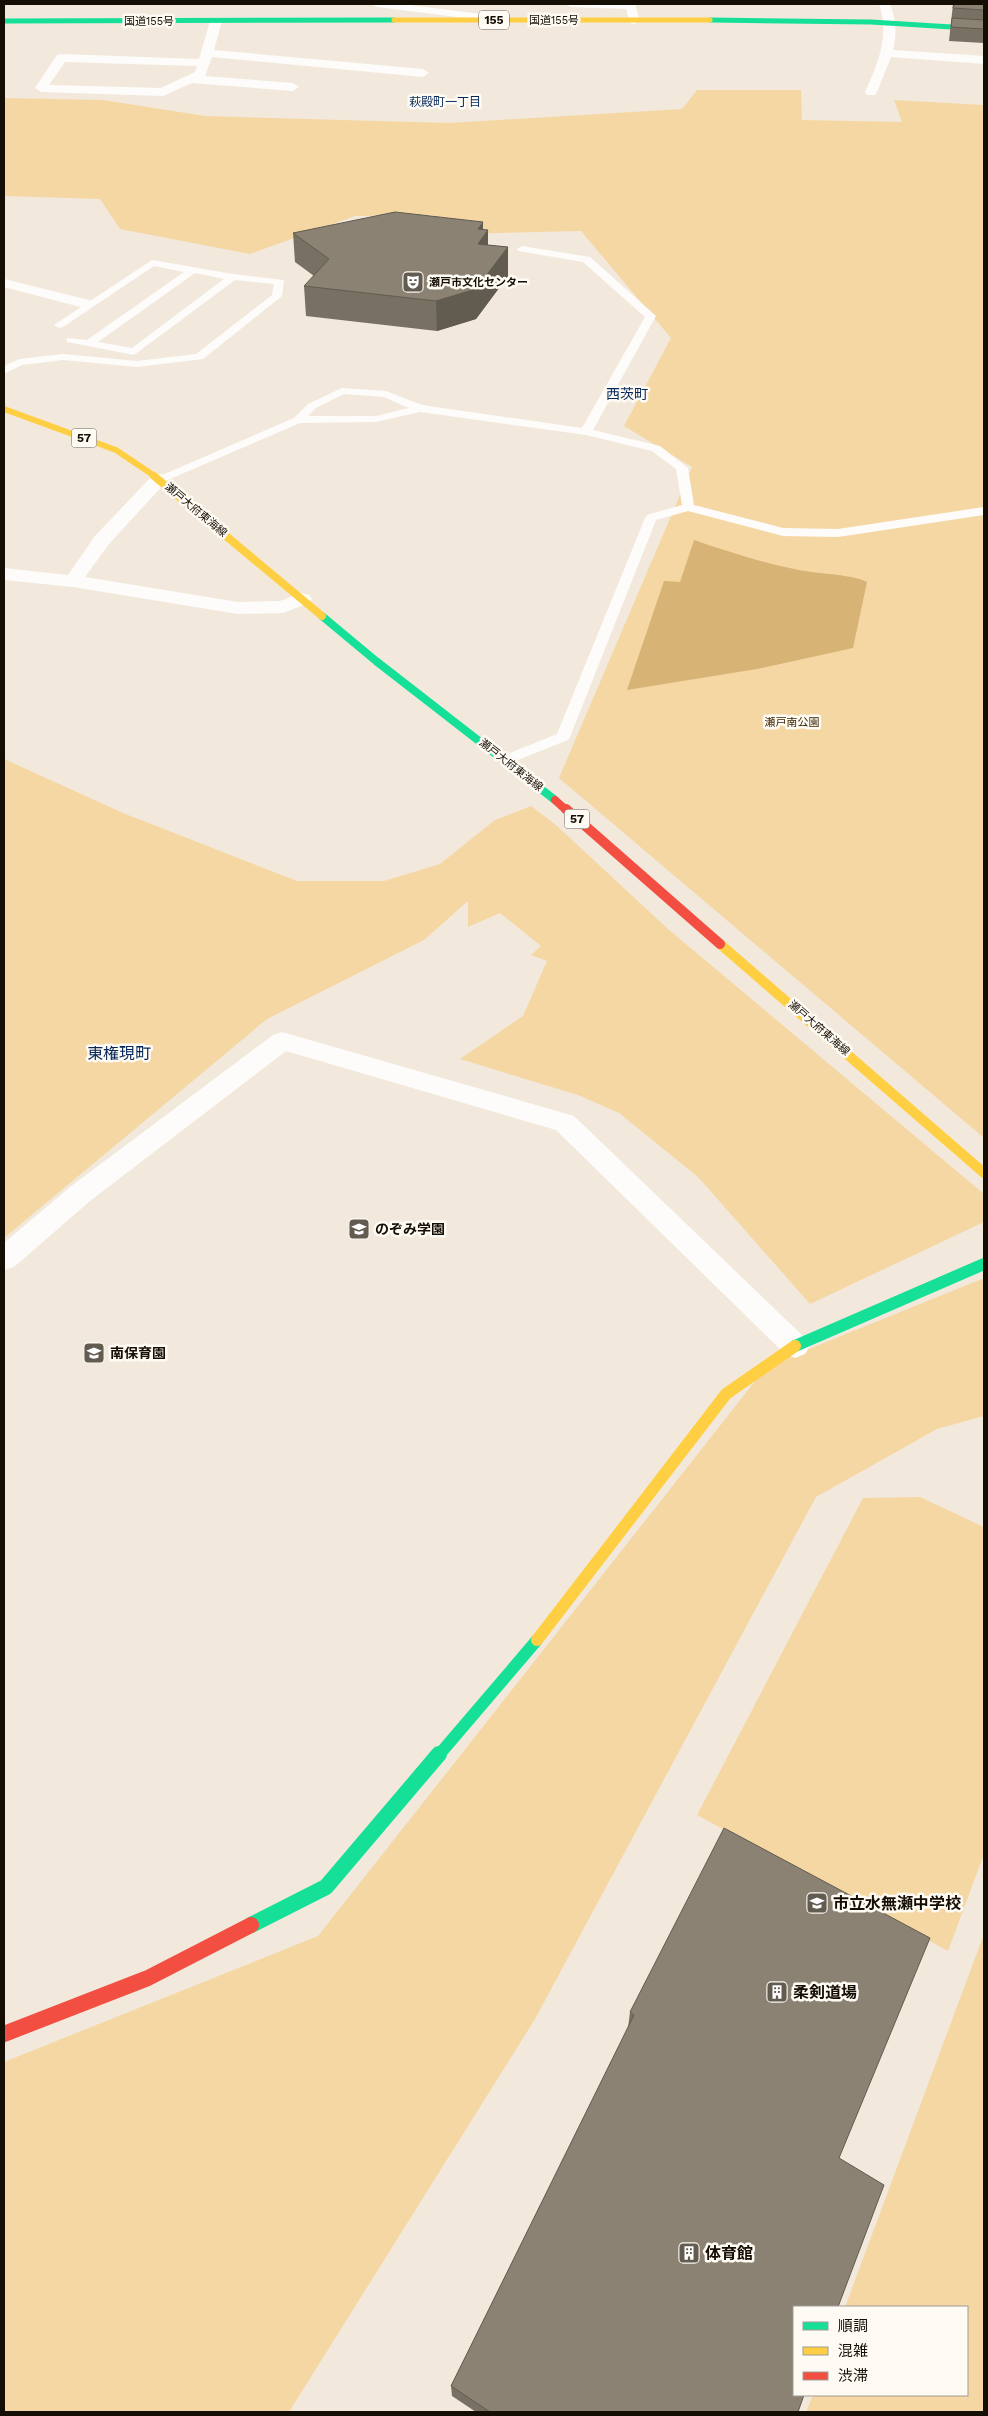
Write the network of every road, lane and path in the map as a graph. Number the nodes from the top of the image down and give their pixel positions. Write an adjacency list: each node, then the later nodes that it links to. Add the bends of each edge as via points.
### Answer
1 (377, 4): 5 (street)
2 (571, 4): 4 (street)
3 (885, 4): 9 (street)
4 (631, 5): 6 (street)
5 (505, 20): 6 (main road, 国道155号 / 155); 8 (main road, 国道155号 / 155)
6 (634, 20): 9 (main road, 国道155号 / 155)
7 (4, 21): 8 (main road, 国道155号 / 155)
8 (216, 21): 12 (street)
9 (892, 23): 10 (main road, 国道155号 / 155); 11 (street)
10 (984, 29)
11 (887, 53): 13 (street); 19 (street)
12 (205, 58): 14 (street); 16 (street, via 201,74); 16 (street, via 61,58 41,88 163,92)
13 (984, 60)
14 (300, 63): 15 (street); 17 (street)
15 (423, 73)
16 (191, 79): 17 (street)
17 (272, 86): 18 (street); 20 (street)
18 (293, 87)
19 (871, 92)
20 (256, 99)
21 (522, 250): 33 (lane, via 586,259 651,316)
22 (193, 270): 23 (lane); 25 (lane, via 152,263); 28 (lane)
23 (233, 277): 28 (lane, via 134,352); 29 (lane, via 280,282 276,296 199,357 137,364 64,357 19,362)
24 (4, 283): 25 (street)
25 (88, 304): 26 (lane)
26 (59, 325)
27 (71, 340): 28 (lane)
28 (88, 344)
29 (4, 371)
30 (419, 408): 32 (lane, via 407,414 382,418); 32 (lane, via 386,394 342,391 312,406); 33 (lane)
31 (4, 409): 34 (main road, 瀬戸大府東海線 / 57, via 116,450)
32 (298, 420): 34 (lane)
33 (586, 432): 35 (lane, via 656,448 682,468)
34 (159, 479): 38 (street, via 102,540); 39 (main road, 瀬戸大府東海線 / 57)
35 (688, 507): 36 (lane, via 783,532 838,533); 40 (lane, via 651,518 564,737)
36 (984, 511)
37 (4, 574): 38 (street)
38 (73, 581): 39 (street, via 238,608 283,607)
39 (302, 599): 40 (main road, 瀬戸大府東海線 / 57)
40 (505, 760): 41 (main road, 瀬戸大府東海線 / 57, via 714,936)
41 (984, 1173)
42 (4, 1259): 44 (street, via 80,1194 282,1041 565,1122)
43 (984, 1264): 44 (main road)
44 (795, 1346): 45 (main road, via 726,1394 541,1635 326,1887 148,1978)
45 (4, 2034)

